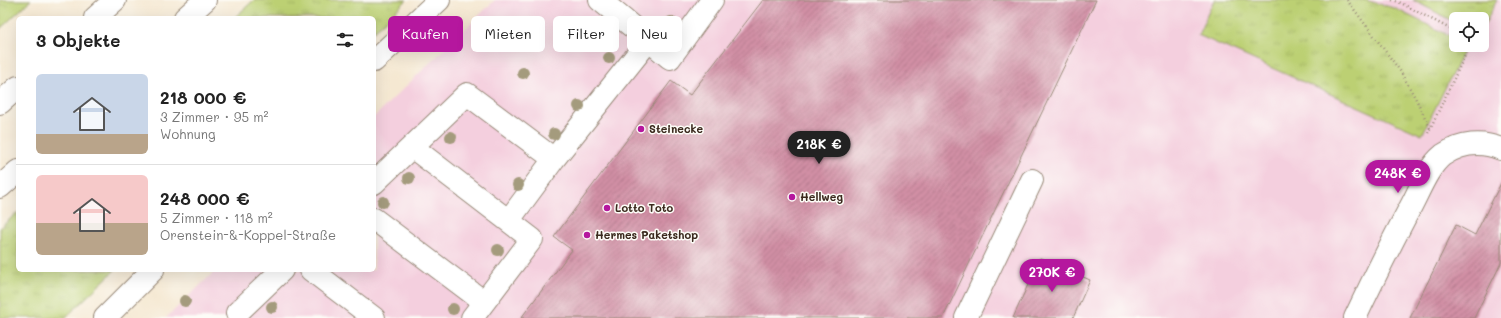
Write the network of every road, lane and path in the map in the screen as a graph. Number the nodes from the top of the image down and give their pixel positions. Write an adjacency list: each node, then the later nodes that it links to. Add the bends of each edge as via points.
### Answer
1 (115, 0): 8 (main road)
2 (205, 0): 9 (main road)
3 (439, 0): 17 (main road)
4 (600, 0): 10 (main road)
5 (712, 0): 12 (main road)
6 (1347, 0): 20 (path, via 1400,72 1418,101)
7 (1392, 0): 11 (path)
8 (97, 16)
9 (187, 16)
10 (627, 22)
11 (1449, 28)
12 (682, 41)
13 (639, 52): 24 (main road)
14 (663, 52): 15 (main road, via 670,58)
15 (674, 52)
16 (1467, 52): 20 (path)
17 (376, 59)
18 (16, 89): 19 (main road)
19 (0, 103)
20 (1430, 128): 23 (path, via 1425,138)
21 (412, 147): 24 (main road, via 467,94); 27 (main road); 30 (main road)
22 (1497, 148): 23 (main road, via 1479,144)
23 (1451, 150): 39 (main road, via 1442,156 1428,174)
24 (554, 159): 30 (main road)
25 (16, 173): 28 (main road)
26 (1032, 180): 38 (main road)
27 (376, 181)
28 (0, 187)
29 (376, 220): 34 (main road)
30 (509, 220): 34 (main road, via 532,239)
31 (151, 272): 36 (main road)
32 (280, 272): 35 (main road)
33 (314, 272): 37 (main road)
34 (478, 310)
35 (238, 316)
36 (105, 318)
37 (374, 318)
38 (966, 318)
39 (1354, 318)

